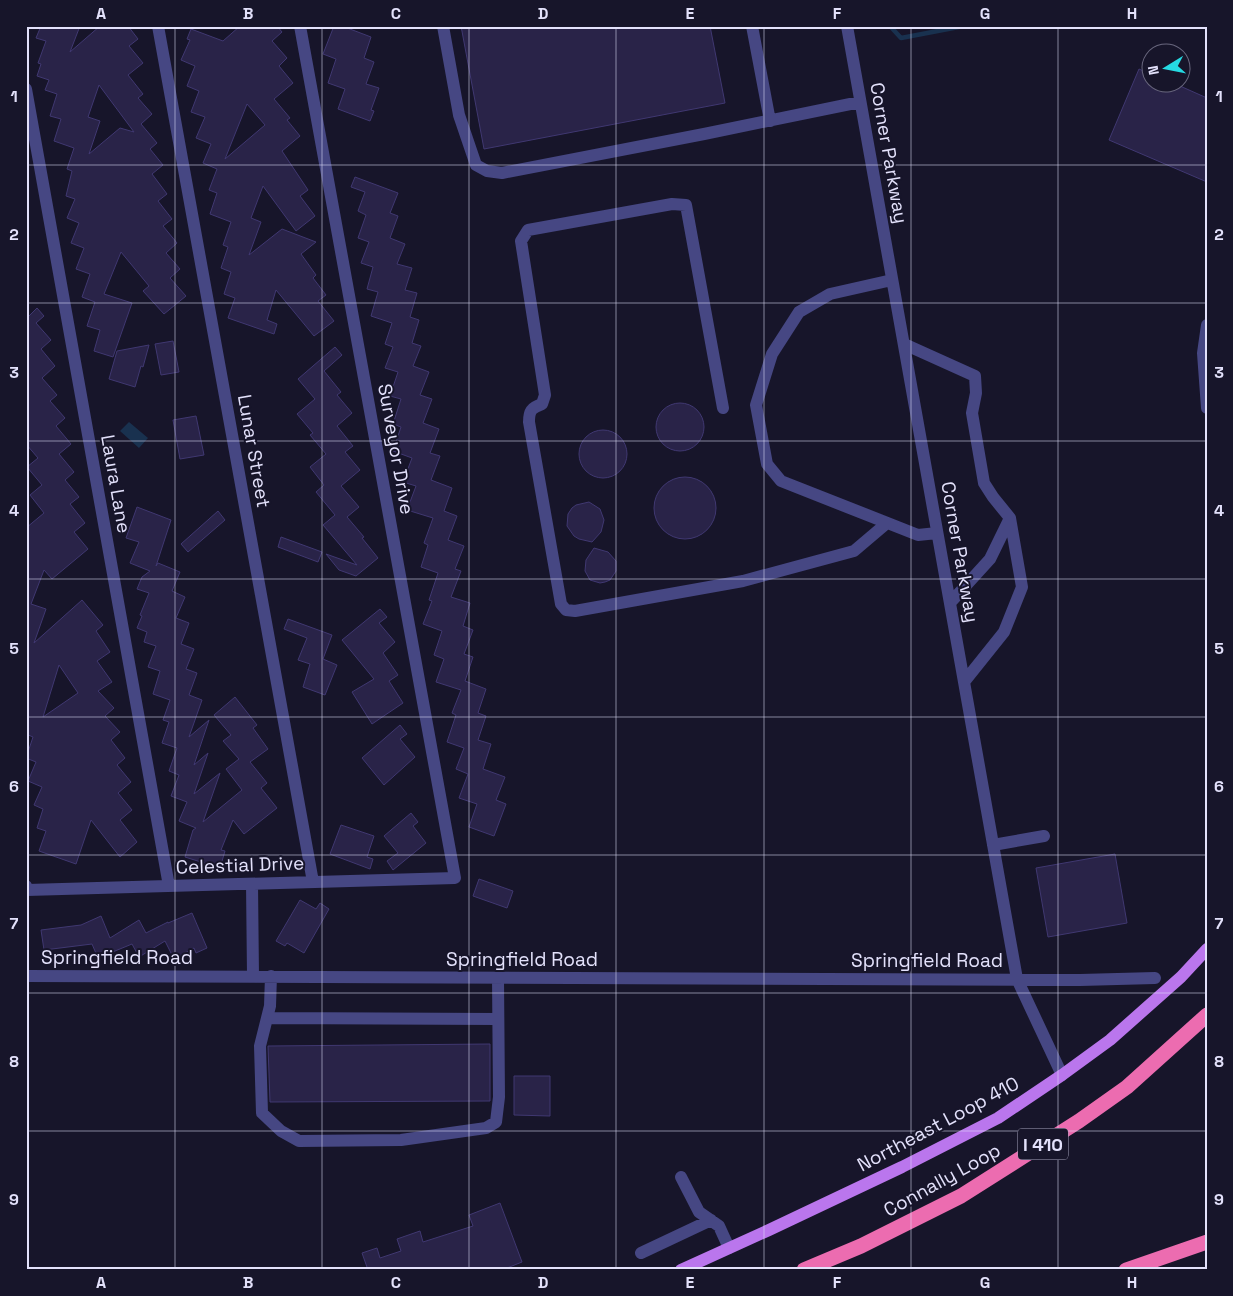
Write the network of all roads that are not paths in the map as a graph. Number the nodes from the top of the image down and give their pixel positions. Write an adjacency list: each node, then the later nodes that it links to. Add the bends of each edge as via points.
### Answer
1 (158, 26): 22 (street, Lunar Street)
2 (300, 26): 21 (street, Surveyor Drive)
3 (443, 26): 8 (street, via 459,115 476,166 487,171 502,173)
4 (752, 26): 8 (street)
5 (847, 26): 7 (street, Corner Parkway)
6 (26, 89): 24 (street, Laura Lane)
7 (860, 102): 8 (street); 9 (street, Corner Parkway)
8 (770, 121)
9 (892, 280): 11 (street, Corner Parkway); 15 (street, via 830,294 799,312 772,354 756,405 767,464 781,481)
10 (1207, 326): 13 (street, via 1202,353)
11 (904, 344): 14 (street, via 975,376 972,413 984,484); 16 (street, Corner Parkway)
12 (723, 408): 15 (street, via 686,205 672,204 528,230 521,241 544,395 542,404 529,413 529,422 561,604 566,610 743,581 854,551)
13 (1207, 408)
14 (1010, 518): 17 (street, via 990,559); 18 (street, via 1022,587 1004,632)
15 (886, 523): 16 (street, via 918,536)
16 (937, 532): 17 (street, Corner Parkway)
17 (950, 603): 18 (street, Corner Parkway)
18 (964, 682): 20 (street, Corner Parkway)
19 (1044, 836): 20 (street)
20 (993, 845): 32 (street, Corner Parkway)
21 (455, 878): 22 (street, Celestial Drive)
22 (313, 882): 23 (street, Celestial Drive)
23 (252, 884): 24 (street, Celestial Drive); 28 (street)
24 (169, 886): 25 (street, Celestial Drive)
25 (27, 888)
26 (1207, 949): 36 (main road, Northeast Loop 410, via 1181,977 1110,1040)
27 (26, 976): 28 (street, Springfield Road)
28 (253, 976): 29 (street, Springfield Road)
29 (271, 976): 30 (street, Springfield Road); 34 (street)
30 (498, 978): 32 (street, Springfield Road); 35 (street)
31 (1155, 978): 32 (street, Springfield Road)
32 (1017, 979): 36 (street, Corner Parkway)
33 (1207, 1016): 40 (highway, Connally Loop / I 410, via 1127,1087 1079,1121 961,1196)
34 (267, 1018): 35 (street); 35 (street, via 260,1046 262,1113 281,1131 299,1141 401,1140 486,1128 496,1122 499,1097)
35 (498, 1019)
36 (1062, 1076): 41 (main road, Northeast Loop 410, via 989,1122 902,1167)
37 (682, 1177): 38 (street, via 699,1212)
38 (712, 1220): 41 (street, via 719,1226); 42 (street)
39 (1207, 1242): 46 (highway)
40 (861, 1246): 44 (highway, Connally Loop / I 410); 45 (highway)
41 (729, 1248): 43 (main road, Northeast Loop 410)
42 (640, 1253)
43 (681, 1270)
44 (804, 1270)
45 (826, 1270)
46 (1126, 1270)

